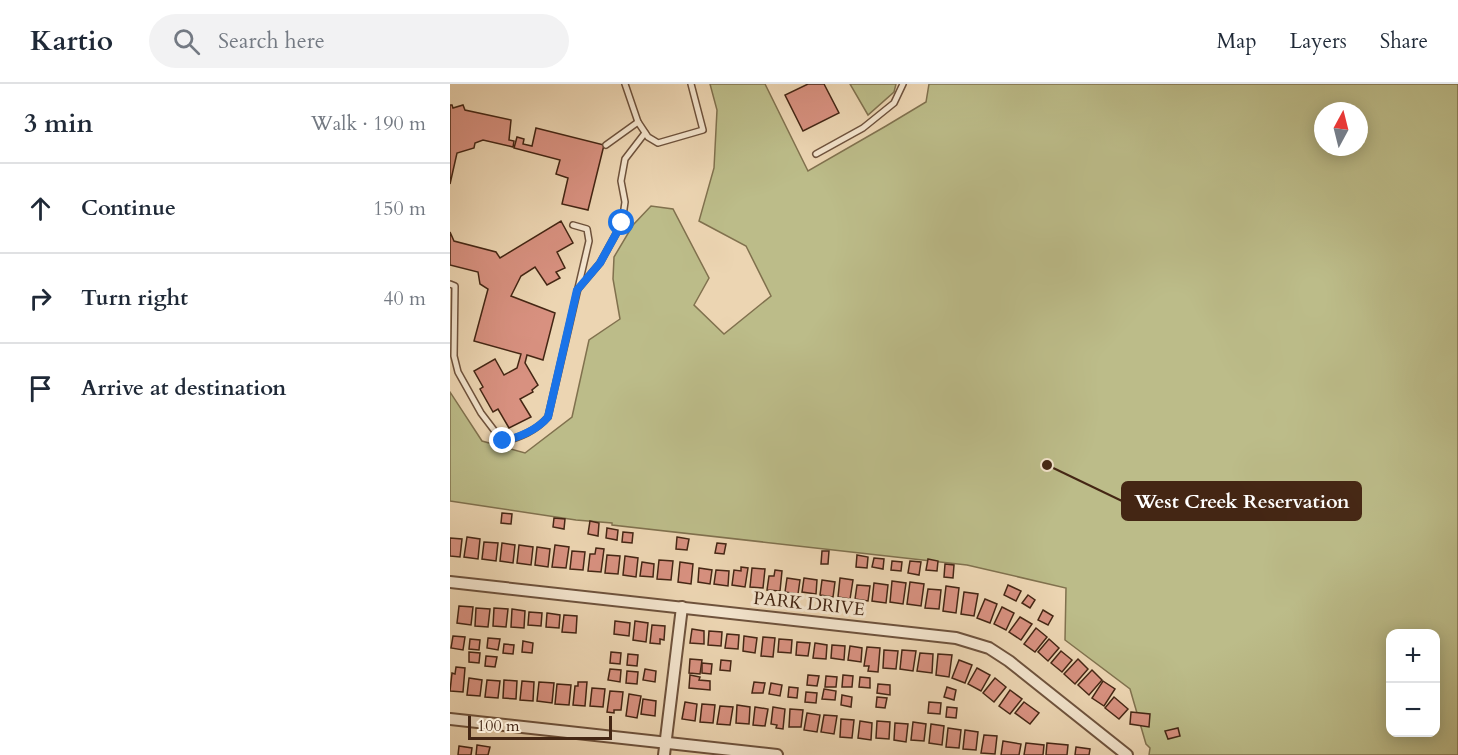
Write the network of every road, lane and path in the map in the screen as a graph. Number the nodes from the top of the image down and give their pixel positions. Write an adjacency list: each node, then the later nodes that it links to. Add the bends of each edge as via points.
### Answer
1 (625, 84): 4 (lane)
2 (691, 84): 5 (lane, via 703,130 658,142)
3 (903, 84): 7 (lane, via 894,103 862,128)
4 (638, 122): 5 (lane); 6 (lane)
5 (645, 133): 10 (lane, via 625,159 622,223 600,263)
6 (606, 145)
7 (816, 154)
8 (573, 225): 10 (lane, via 587,229 588,241)
9 (450, 284): 10 (lane, via 455,286 454,356 458,372 481,413 503,441 540,426 548,417)
10 (577, 290)
11 (450, 582): 12 (street, PARK DRIVE)
12 (682, 607): 14 (street); 17 (street, PARK DRIVE, via 956,638 989,648)
13 (450, 719): 14 (street)
14 (666, 743): 15 (street); 16 (street)
15 (664, 755)
16 (777, 755)
17 (1127, 755)

